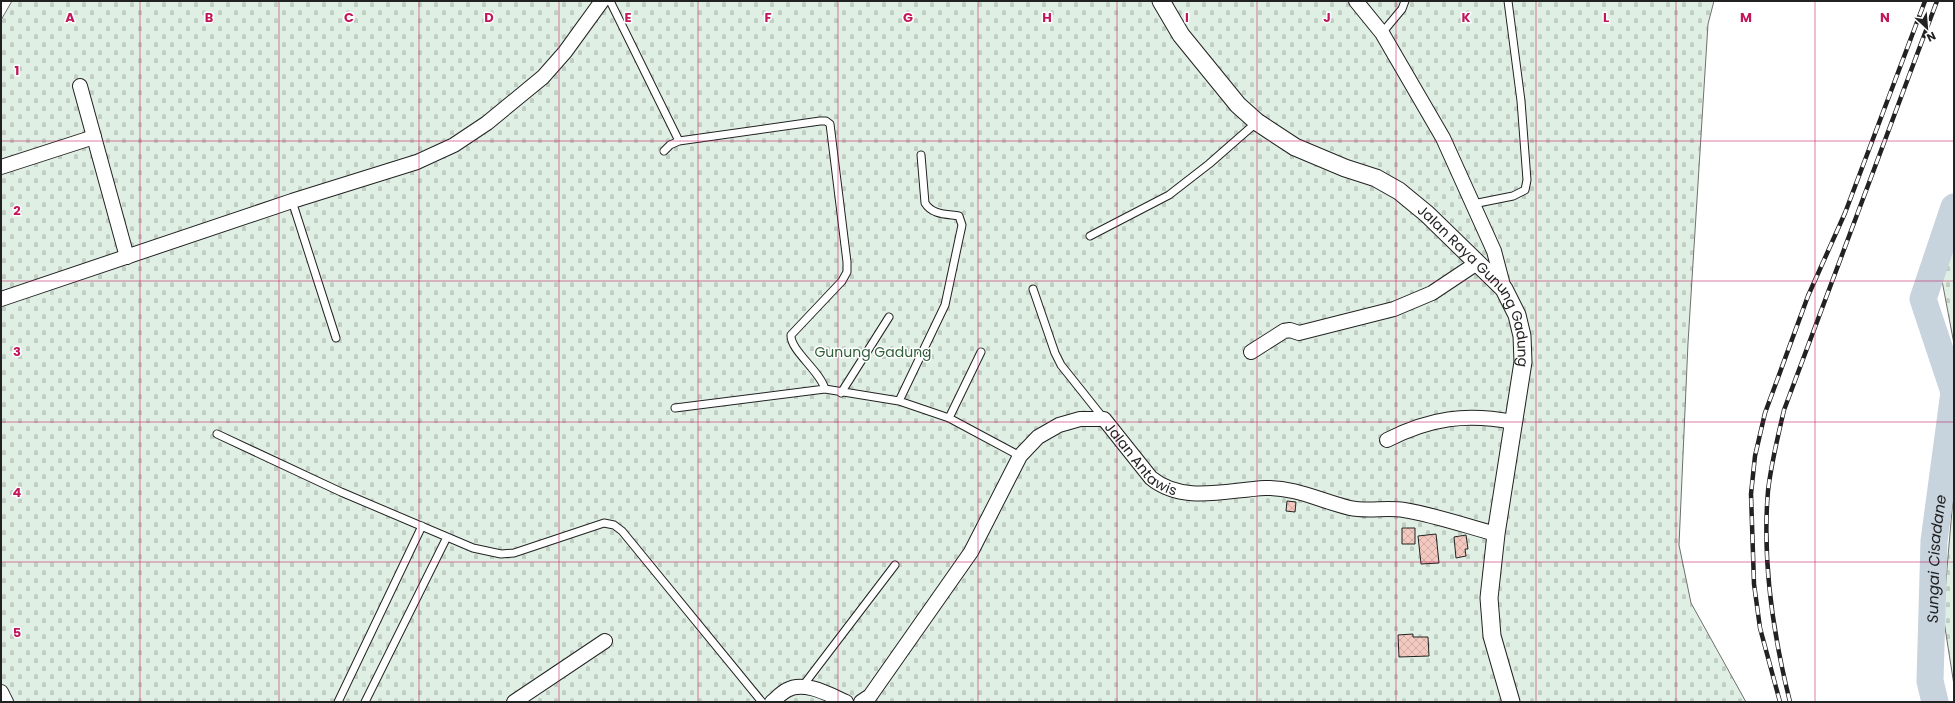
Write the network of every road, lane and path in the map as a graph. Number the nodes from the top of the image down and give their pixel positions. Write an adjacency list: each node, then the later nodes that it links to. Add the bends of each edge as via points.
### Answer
1 (602, 1): 15 (street, via 565,52 543,77 487,123 454,145 417,162)
2 (610, 1): 11 (lane)
3 (1161, 1): 9 (street, Jalan Raya Gunung Gadung, via 1185,41 1238,105)
4 (1356, 1): 7 (street)
5 (1405, 1): 7 (lane, via 1402,9)
6 (1508, 1): 16 (lane, via 1521,101 1527,180 1525,190 1513,196)
7 (1382, 33): 16 (street, via 1443,138)
8 (80, 86): 10 (street)
9 (1257, 122): 17 (lane, via 1169,195); 19 (street, Jalan Raya Gunung Gadung, via 1295,148 1376,178 1399,191)
10 (94, 137): 14 (street); 18 (street)
11 (679, 141): 12 (lane); 27 (lane, via 820,121 830,124 847,272 842,281 790,335 793,344 819,375)
12 (664, 151)
13 (921, 155): 29 (lane, via 925,203 928,209 959,216 962,225 945,305)
14 (1, 167)
15 (292, 201): 18 (street); 24 (lane)
16 (1473, 204): 21 (street, via 1494,251)
17 (1090, 236)
18 (127, 257): 22 (street)
19 (1477, 263): 21 (street, Jalan Raya Gunung Gadung); 26 (street, via 1432,293 1394,309 1299,333 1284,331)
20 (1034, 289): 32 (lane, via 1054,353)
21 (1504, 290): 33 (street, Jalan Raya Gunung Gadung, via 1517,315 1522,336 1523,362)
22 (1, 299)
23 (889, 317): 28 (lane)
24 (336, 338)
25 (981, 352): 31 (lane)
26 (1251, 352)
27 (825, 389): 28 (lane); 30 (lane)
28 (841, 393): 29 (lane)
29 (899, 401): 31 (lane)
30 (674, 408)
31 (949, 418): 36 (lane)
32 (1104, 419): 36 (street, Jalan Antawis, via 1080,419 1059,426 1038,437); 38 (street, Jalan Antawis, via 1151,478 1171,491 1197,494 1264,488 1293,490 1348,508 1405,510)
33 (1513, 422): 35 (street, via 1489,417 1454,418 1410,428); 38 (street, Jalan Raya Gunung Gadung)
34 (217, 434): 37 (lane, via 340,492)
35 (1387, 440)
36 (1020, 456): 51 (street, Jalan Antawis, via 971,552 870,696)
37 (422, 526): 39 (lane); 45 (lane)
38 (1496, 534): 52 (street, Jalan Raya Gunung Gadung, via 1489,598 1492,636)
39 (447, 537): 46 (lane); 48 (lane, via 488,552 514,553 604,523 614,525 622,531)
40 (895, 565): 42 (lane)
41 (605, 641): 47 (street)
42 (802, 687): 49 (street, via 786,690); 50 (street)
43 (1, 692): 44 (street)
44 (6, 702)
45 (338, 702)
46 (365, 702)
47 (514, 702)
48 (762, 702)
49 (772, 702)
50 (846, 702)
51 (861, 702)
52 (1511, 702)

